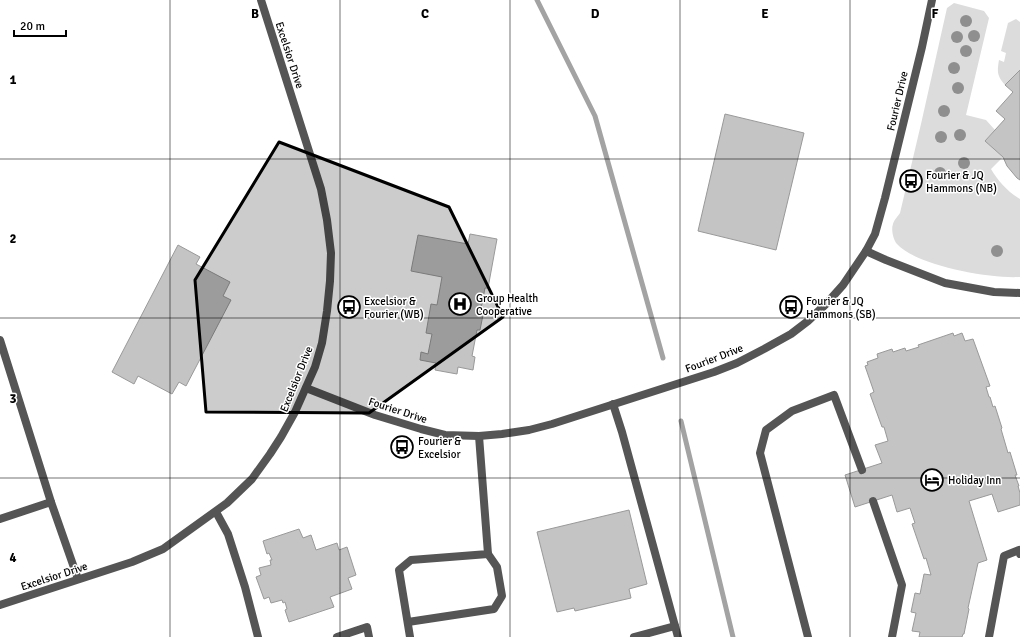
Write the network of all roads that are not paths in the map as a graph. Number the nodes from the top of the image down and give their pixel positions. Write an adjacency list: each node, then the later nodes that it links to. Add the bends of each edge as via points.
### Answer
1 (261, 0): 6 (street, Excelsior Drive, via 321,188 327,220 330,281 327,311 322,343)
2 (932, 0): 3 (street, Fourier Drive, via 885,198 875,234)
3 (866, 251): 4 (street, via 945,283 994,292); 7 (street, Fourier Drive, via 826,304 791,334 737,363)
4 (1020, 293)
5 (0, 340): 11 (street)
6 (306, 388): 8 (street, Fourier Drive, via 375,415 421,429 445,435); 12 (street, Excelsior Drive, via 282,437 252,479)
7 (613, 404): 8 (street, Fourier Drive, via 529,430); 19 (street)
8 (479, 436): 14 (street)
9 (862, 470): 26 (street, via 834,395 792,411 766,430 760,453)
10 (873, 501): 27 (street, via 902,585)
11 (52, 502): 13 (street); 16 (street)
12 (216, 512): 16 (street, Excelsior Drive, via 163,549); 20 (street, via 228,534)
13 (0, 519)
14 (488, 554): 18 (street, via 411,560 399,570); 18 (street, via 498,567 502,596 494,609)
15 (1020, 554): 28 (street, via 1018,550 1004,556)
16 (78, 579): 17 (street, Excelsior Drive)
17 (0, 605)
18 (408, 622): 23 (street)
19 (675, 626): 24 (street); 25 (street)
20 (258, 637)
21 (337, 637): 22 (street, via 367,627)
22 (369, 637)
23 (410, 637)
24 (634, 637)
25 (678, 637)
26 (808, 637)
27 (892, 637)
28 (989, 637)

